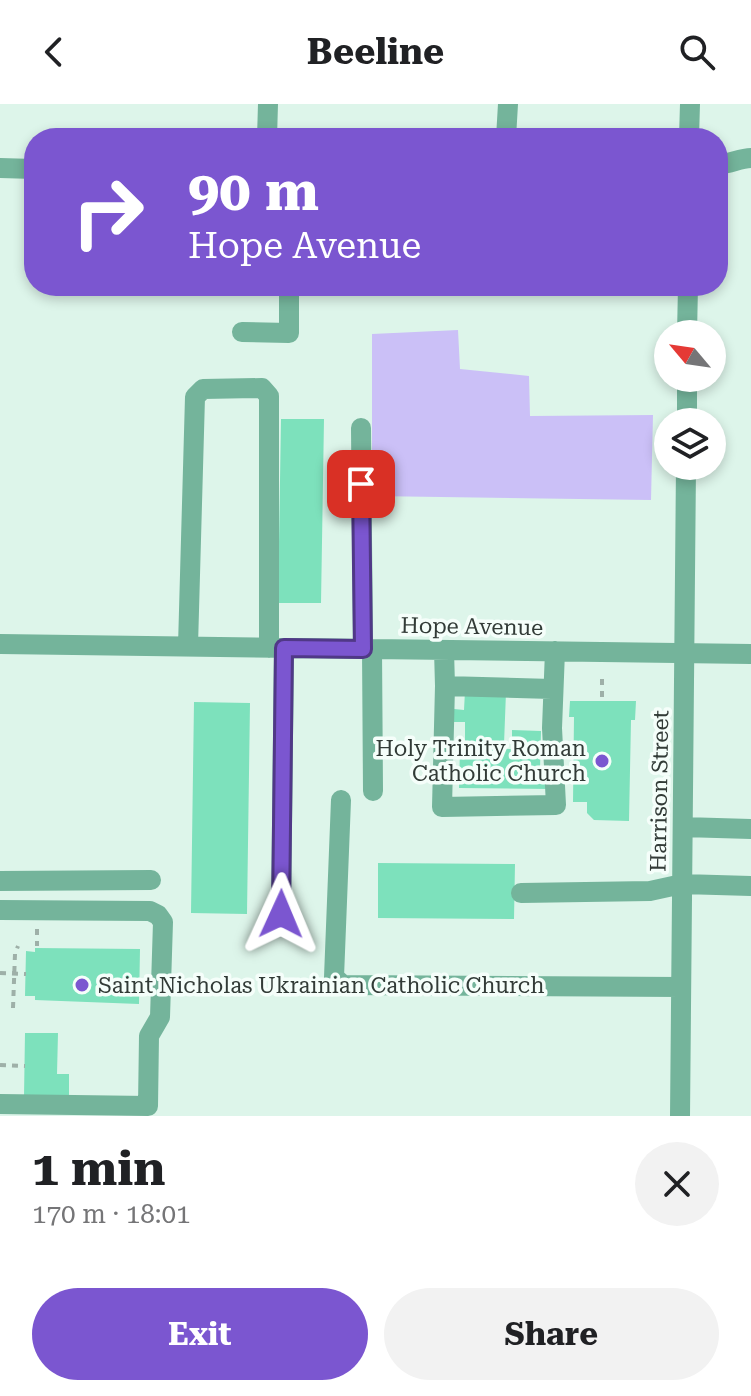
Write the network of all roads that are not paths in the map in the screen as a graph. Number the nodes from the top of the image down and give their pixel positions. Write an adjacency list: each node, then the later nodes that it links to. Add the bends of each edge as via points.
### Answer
1 (268, 104): 4 (street)
2 (508, 104): 5 (street)
3 (690, 104): 6 (street)
4 (267, 128)
5 (507, 128)
6 (689, 128)
7 (751, 158): 8 (street)
8 (728, 163)
9 (0, 168): 10 (street)
10 (24, 169)
11 (289, 296): 14 (street, via 289,333)
12 (688, 296): 13 (street)
13 (687, 320)
14 (242, 332)
15 (361, 428): 20 (street)
16 (686, 480): 23 (street, Harrison Street)
17 (0, 644): 18 (street, Hope Avenue)
18 (188, 646): 19 (street, Hope Avenue); 19 (street, via 195,397 203,389 262,388 269,396)
19 (276, 648): 20 (street, Hope Avenue); 37 (street)
20 (368, 649): 21 (street, Hope Avenue); 27 (street)
21 (444, 650): 22 (street, Hope Avenue); 25 (street)
22 (555, 651): 23 (street, Hope Avenue); 26 (street)
23 (684, 653): 24 (street, Hope Avenue); 29 (street, Harrison Street)
24 (751, 654)
25 (445, 686): 26 (street); 26 (street, via 442,807 556,805)
26 (552, 689)
27 (373, 791)
28 (341, 800): 38 (street, via 334,977 343,985)
29 (683, 827): 30 (street); 33 (street, Harrison Street)
30 (751, 829)
31 (151, 880): 32 (street)
32 (0, 881)
33 (682, 884): 34 (street); 35 (street, via 650,891); 38 (street, Harrison Street)
34 (751, 886)
35 (521, 893)
36 (0, 910): 39 (street, via 150,911 163,922 160,1017 149,1036 148,1106)
37 (281, 914)
38 (681, 987): 40 (street, Harrison Street)
39 (0, 1104)
40 (680, 1116)

